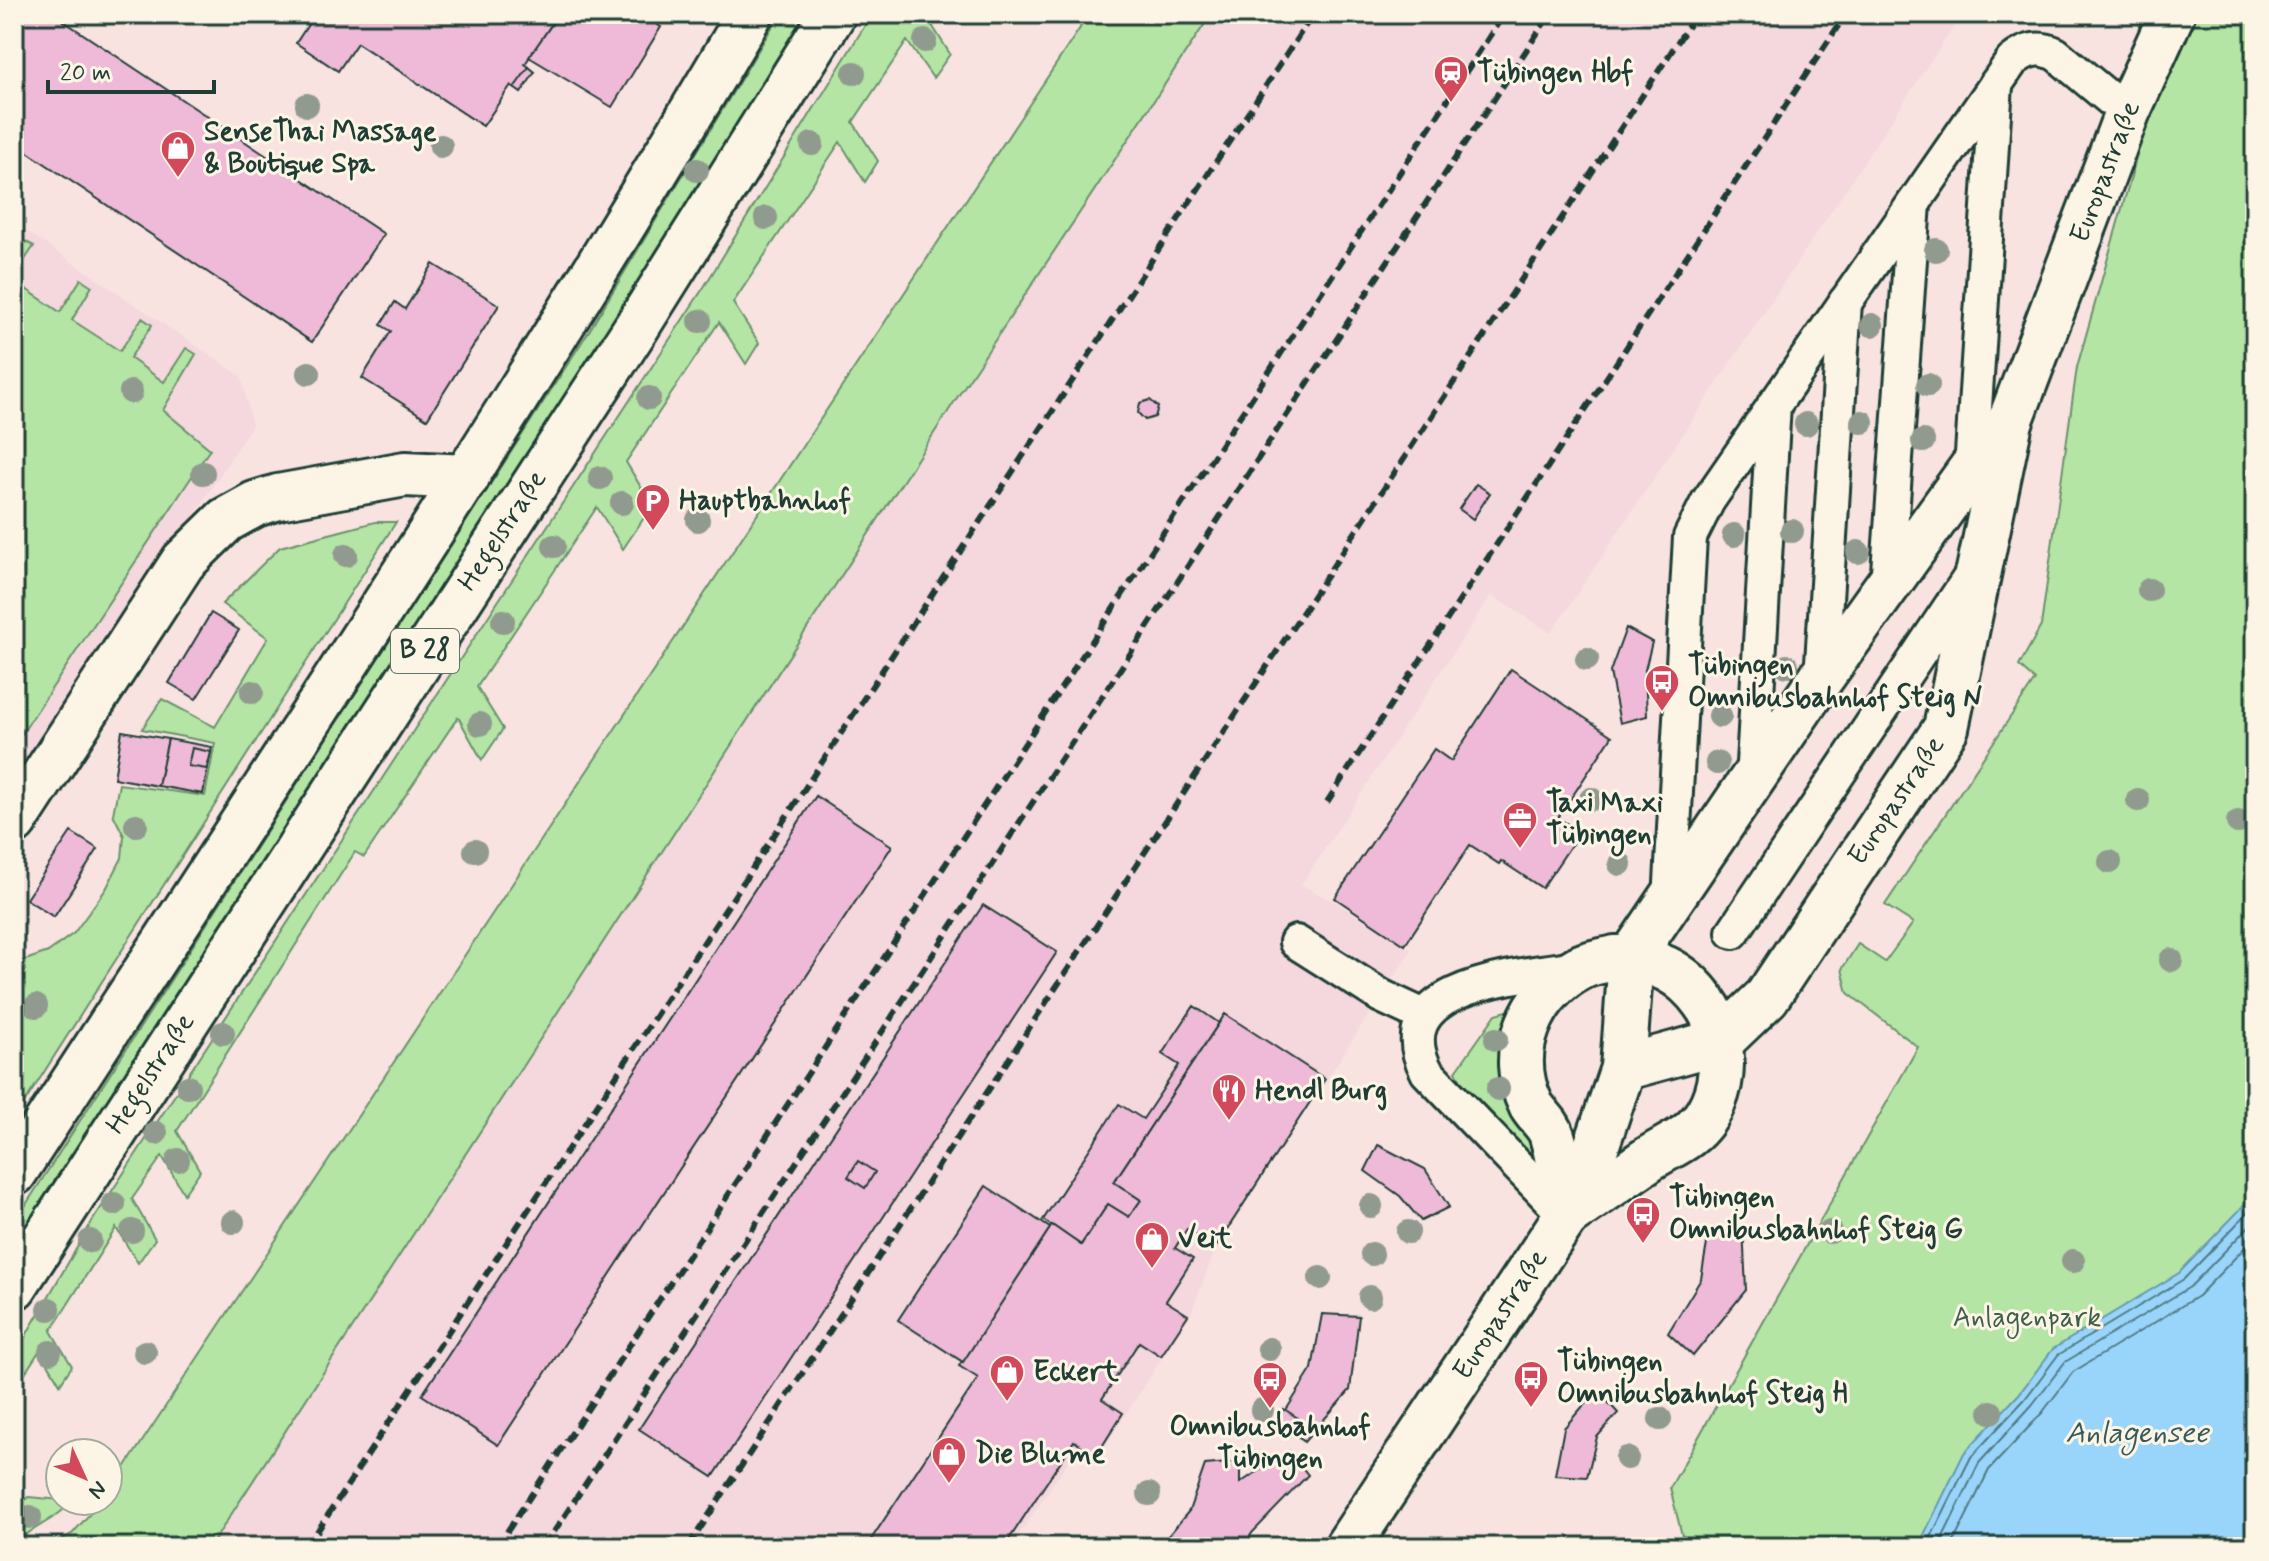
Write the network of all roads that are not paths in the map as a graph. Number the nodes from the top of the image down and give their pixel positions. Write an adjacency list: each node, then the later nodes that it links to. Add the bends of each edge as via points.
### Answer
1 (750, 14): 11 (street, B 28)
2 (833, 14): 27 (street, Hegelstraße / B 28, via 638,325)
3 (2172, 14): 5 (street, Europastraße)
4 (1996, 84): 5 (lane, via 2023,53 2047,49); 6 (lane); 10 (lane)
5 (2127, 113): 9 (street, Europastraße)
6 (1914, 203): 7 (lane); 13 (lane)
7 (1845, 302): 8 (lane); 14 (lane)
8 (1774, 404): 15 (lane); 17 (lane, via 1708,501 1690,537)
9 (2010, 422): 10 (street, Europastraße); 12 (street, Europastraße)
10 (1971, 469): 13 (street, Europastraße)
11 (467, 477): 16 (street, via 405,474 278,497 226,520 183,562); 25 (street, B 28)
12 (1983, 559): 18 (lane); 23 (street, Europastraße, via 1946,728 1767,997)
13 (1887, 586): 14 (street, Europastraße)
14 (1821, 678): 15 (street, Europastraße)
15 (1752, 782): 17 (street, Europastraße)
16 (14, 822)
17 (1670, 902): 20 (street, Europastraße)
18 (1733, 932)
19 (1296, 942): 22 (lane, via 1381,996)
20 (1631, 958): 21 (street); 23 (street, via 1676,973 1695,989 1712,1012); 24 (street, Europastraße)
21 (1581, 966): 22 (lane, via 1488,981 1463,989); 26 (street, via 1551,987 1531,1013 1522,1044 1522,1076 1532,1107 1552,1132)
22 (1424, 1016): 26 (lane, via 1416,1052 1427,1072)
23 (1721, 1041): 24 (street, Europastraße); 26 (street, via 1722,1076 1703,1119 1686,1136)
24 (1623, 1068): 26 (street, Europastraße)
25 (14, 1173)
26 (1566, 1216): 28 (street, Europastraße)
27 (14, 1287)
28 (1347, 1547)

